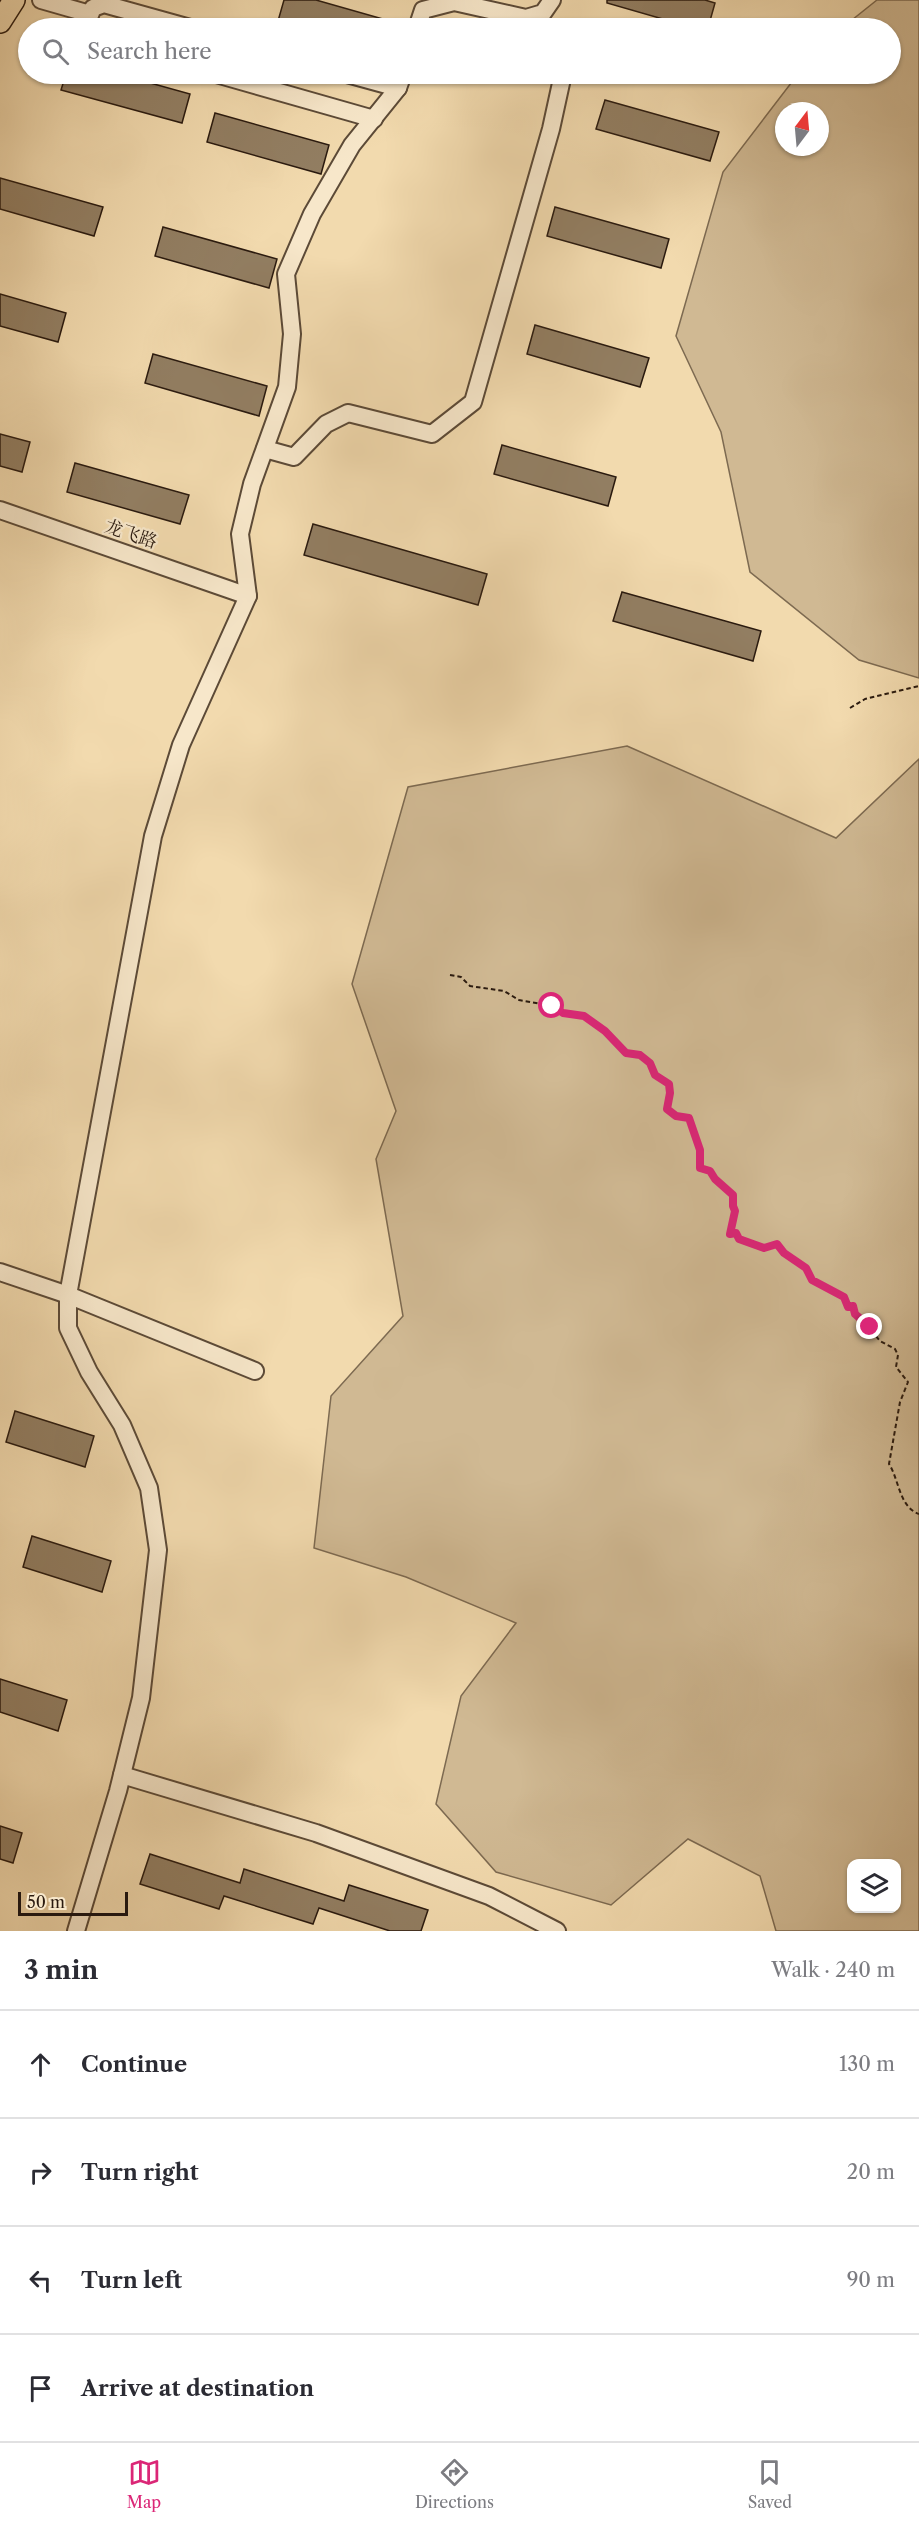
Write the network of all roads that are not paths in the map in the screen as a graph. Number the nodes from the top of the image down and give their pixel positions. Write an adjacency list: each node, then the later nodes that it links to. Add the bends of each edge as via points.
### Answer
1 (14, 0): 10 (main road)
2 (41, 0): 4 (street)
3 (552, 0): 9 (street)
4 (83, 18)
5 (91, 18): 6 (street, via 93,8 104,4)
6 (154, 18)
7 (420, 18): 8 (street, via 423,10 454,2)
8 (513, 18)
9 (537, 18)
10 (0, 22)
11 (251, 84): 14 (street)
12 (398, 84): 14 (street)
13 (561, 84): 15 (street, via 473,402 432,434 348,413 326,424 294,457)
14 (374, 119): 15 (street, via 352,145 312,214 286,274 292,334 287,387)
15 (265, 449): 17 (street, via 240,534)
16 (0, 510): 17 (street, 龙飞路)
17 (248, 596): 19 (street, via 181,746 153,836)
18 (0, 1272): 19 (street)
19 (68, 1294): 20 (street); 21 (street, via 68,1328 89,1372 122,1425 149,1488 158,1550 141,1698)
20 (255, 1371)
21 (123, 1775): 22 (street); 23 (street, via 316,1833 489,1896)
22 (76, 1931)
23 (557, 1931)

